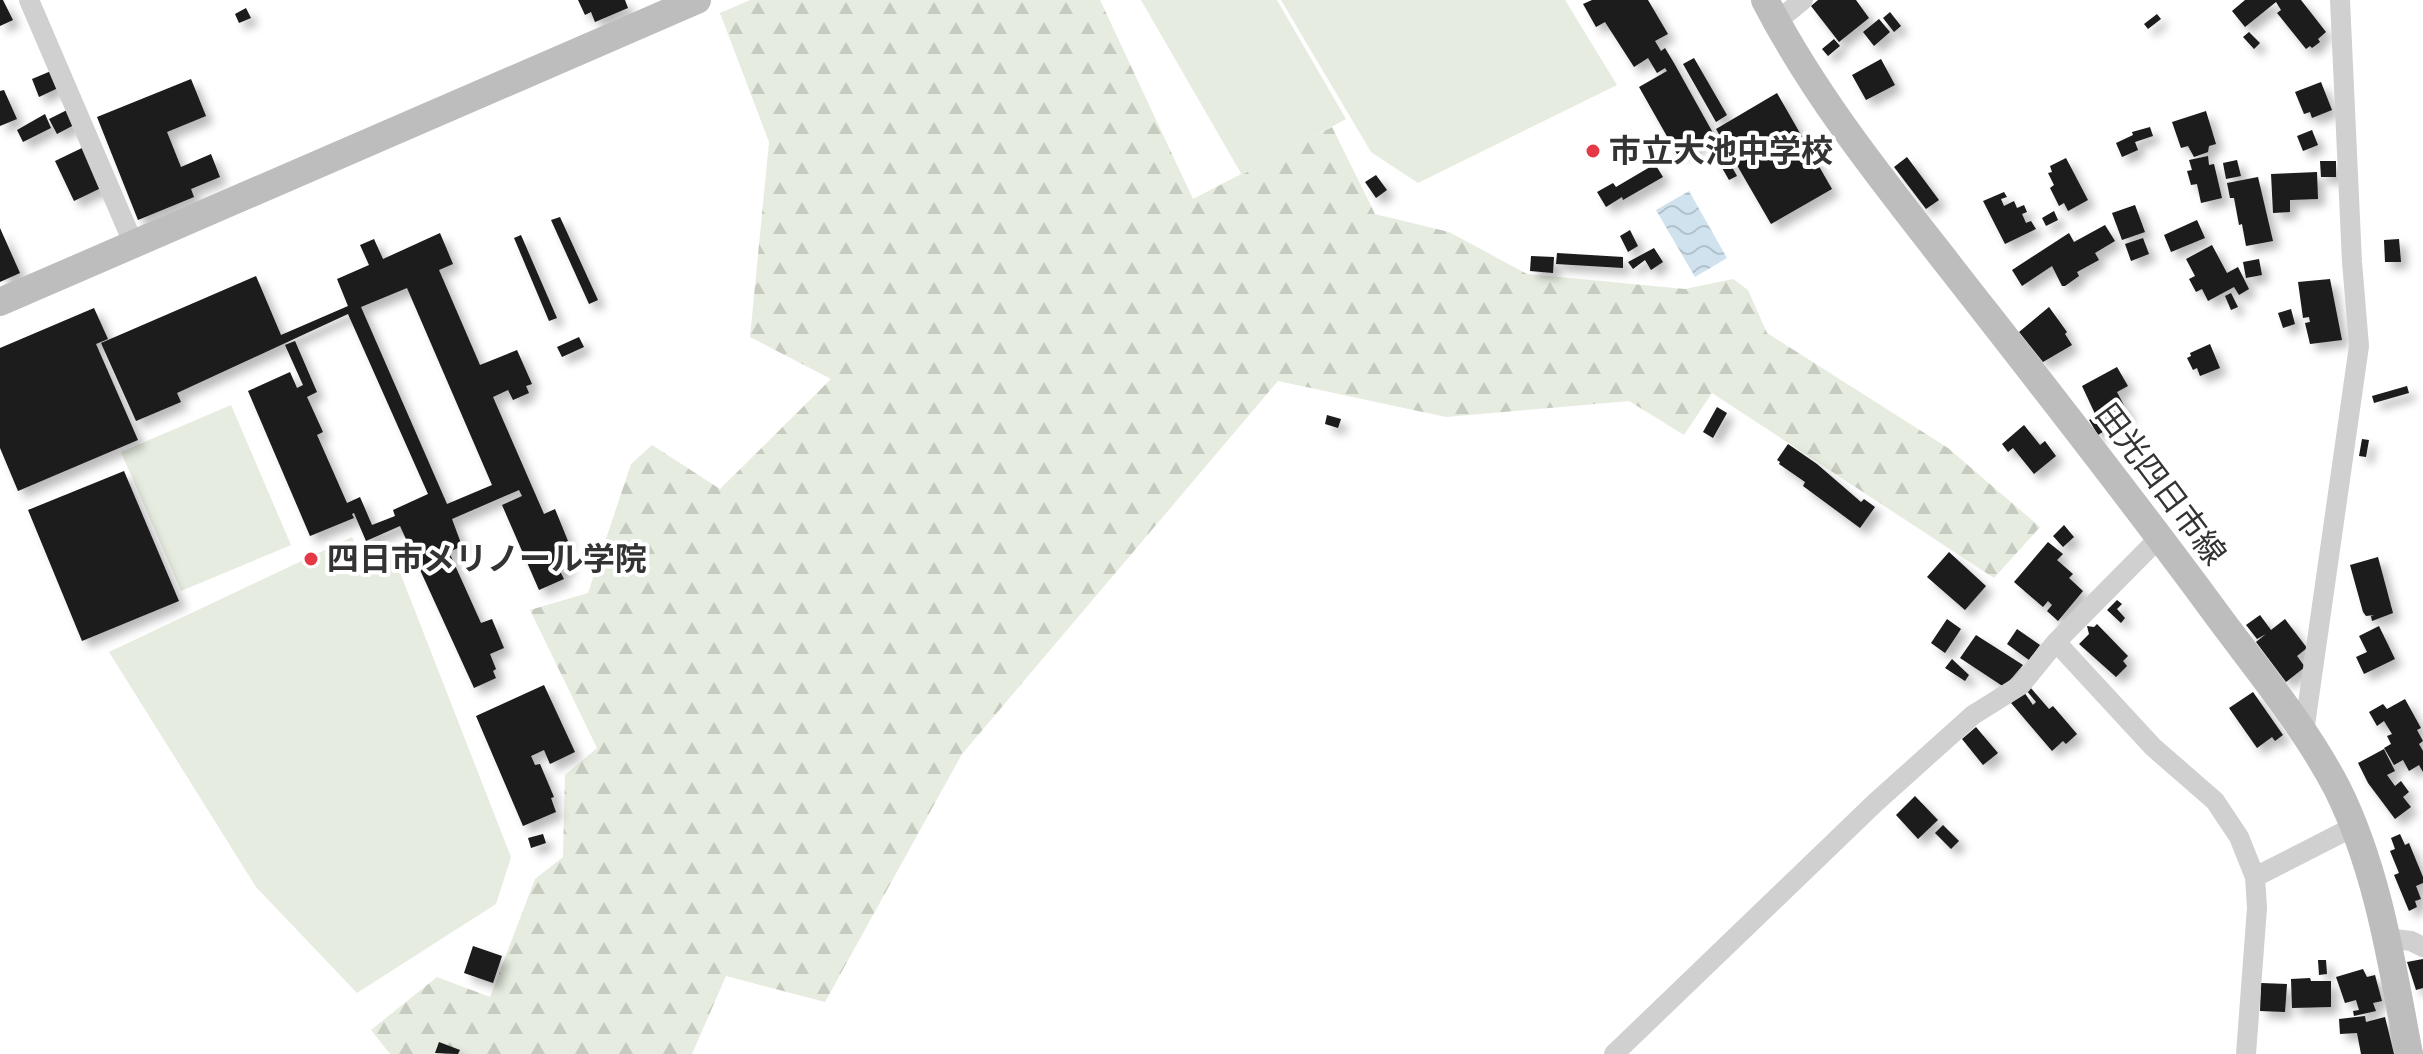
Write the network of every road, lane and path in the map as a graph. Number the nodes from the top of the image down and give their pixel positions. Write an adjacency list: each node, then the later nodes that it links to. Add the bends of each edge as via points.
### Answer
1 (29, 0): 6 (street)
2 (697, 0): 6 (main road)
3 (1803, 0): 5 (street)
4 (2340, 0): 10 (street, via 2359,346)
5 (1771, 11): 8 (main road, 田光四日市線, via 1826,103 1881,178)
6 (134, 245): 7 (main road)
7 (0, 302)
8 (2160, 537): 9 (street); 10 (main road, 田光四日市線)
9 (2056, 642): 12 (street, via 2153,747 2215,801 2239,837); 15 (street, via 2021,685 1973,715 1876,802)
10 (2304, 732): 11 (main road, 田光四日市線)
11 (2353, 827): 12 (street); 13 (main road, 田光四日市線)
12 (2255, 877): 16 (street)
13 (2387, 938): 14 (street); 17 (main road, 田光四日市線)
14 (2423, 947)
15 (1614, 1054)
16 (2246, 1054)
17 (2409, 1054)

